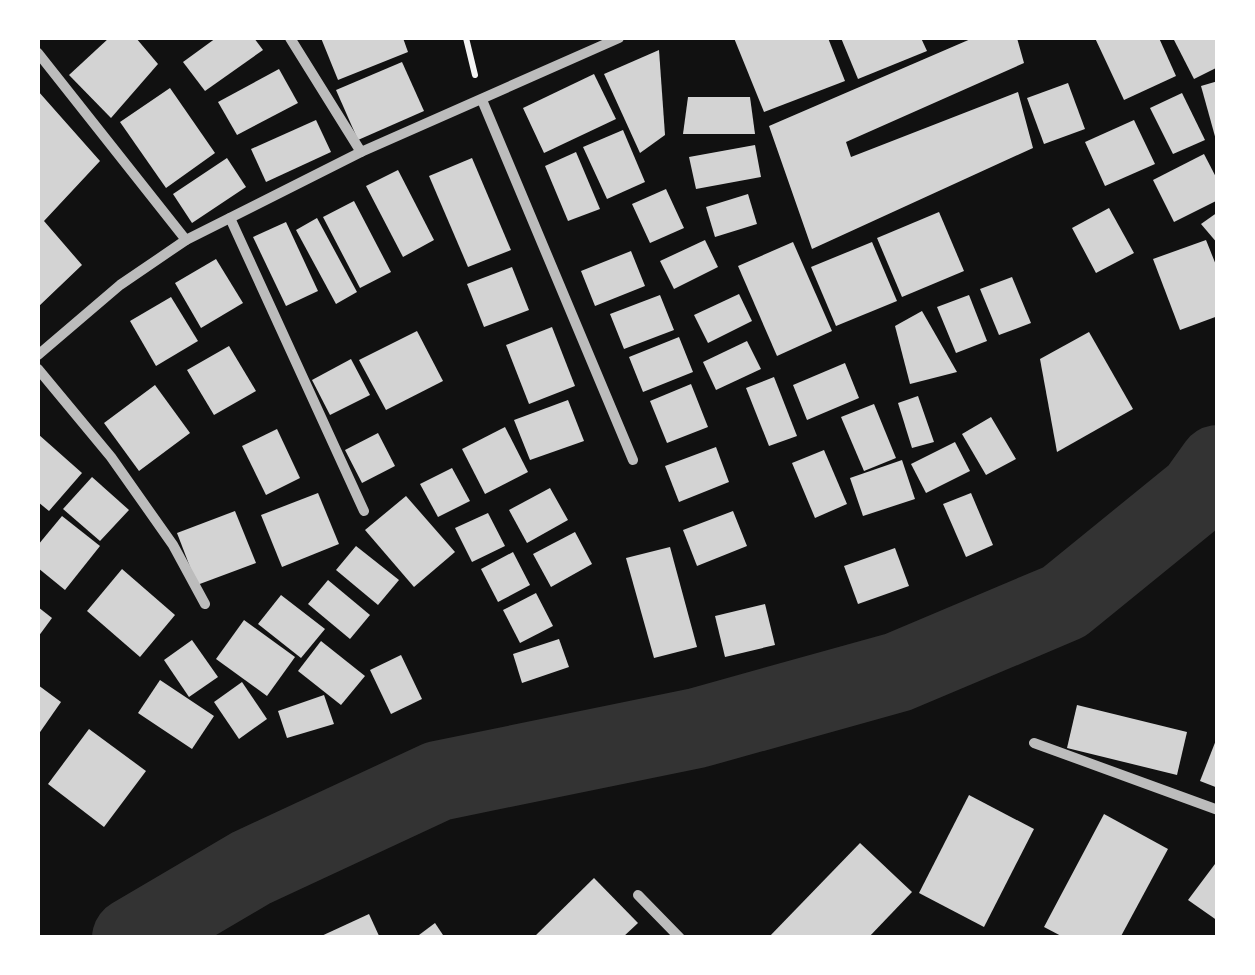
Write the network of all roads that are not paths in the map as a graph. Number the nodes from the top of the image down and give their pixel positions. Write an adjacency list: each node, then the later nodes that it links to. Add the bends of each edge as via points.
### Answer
1 (290, 38): 5 (street)
2 (619, 38): 4 (street)
3 (38, 53): 7 (street)
4 (482, 100): 5 (street); 10 (street)
5 (361, 152): 6 (street)
6 (230, 218): 7 (street); 11 (street)
7 (186, 240): 8 (street)
8 (38, 355)
9 (38, 369): 12 (street, via 122,472)
10 (633, 460)
11 (364, 511)
12 (205, 604)
13 (1034, 743): 14 (street)
14 (1218, 810)
15 (638, 895): 16 (street)
16 (680, 938)

